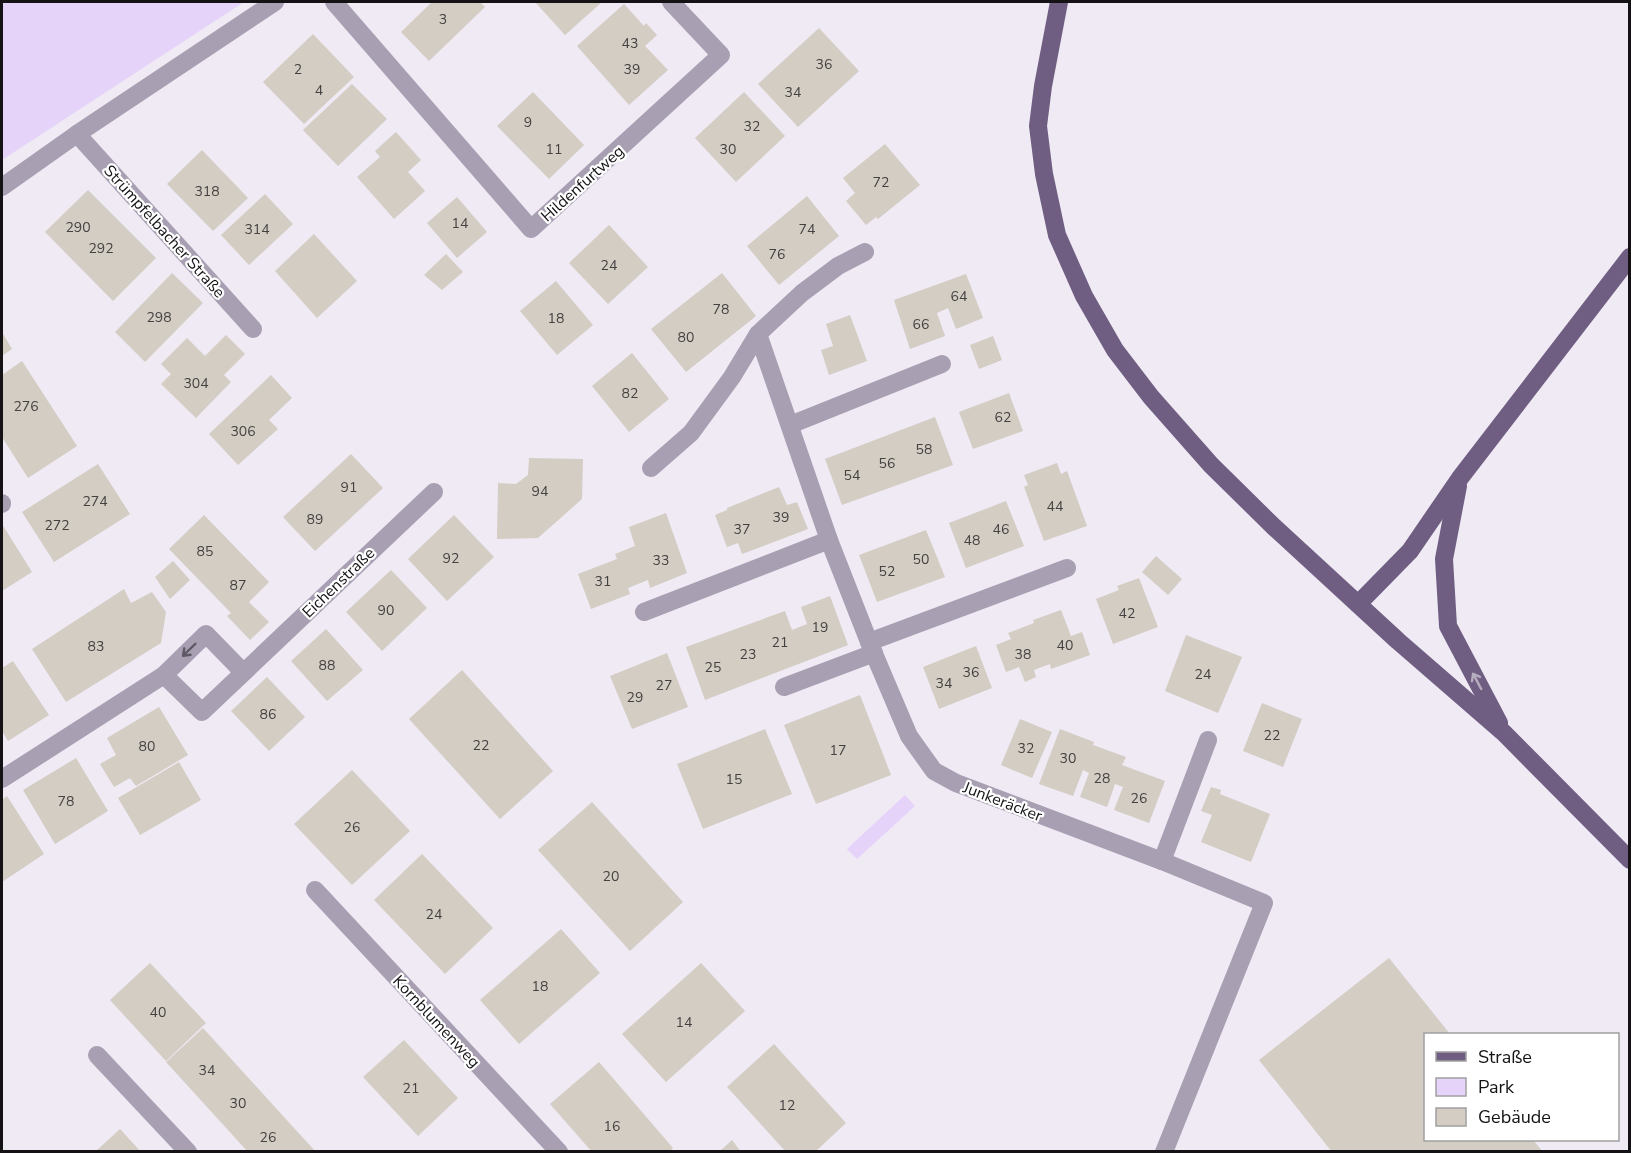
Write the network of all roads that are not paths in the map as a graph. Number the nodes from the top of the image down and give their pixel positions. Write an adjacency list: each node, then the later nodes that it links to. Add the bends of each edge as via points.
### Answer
1 (275, 2): 5 (street)
2 (334, 2): 3 (street, Hildenfurtweg, via 531,230 721,56)
3 (671, 2)
4 (1059, 2): 18 (main road, via 1038,126 1057,235 1084,296 1114,350 1158,406 1227,481)
5 (77, 134): 6 (street); 9 (street, Strümpfelbacher Straße)
6 (2, 187)
7 (865, 252): 10 (street, via 802,293)
8 (1629, 257): 14 (main road)
9 (253, 329)
10 (758, 334): 12 (street, Junkeräcker); 13 (street, via 691,433)
11 (942, 364): 12 (street)
12 (790, 425): 16 (street, Junkeräcker)
13 (651, 468)
14 (1460, 478): 18 (main road, via 1410,551); 24 (main road, one-way to 14, via 1448,626 1444,559)
15 (434, 492): 21 (street, Eichenstraße)
16 (829, 540): 19 (street); 20 (street, Junkeräcker)
17 (1067, 568): 20 (street)
18 (1358, 604): 24 (main road)
19 (644, 612)
20 (871, 648): 23 (street); 28 (street, Junkeräcker, via 909,736 934,771 956,783)
21 (243, 672): 22 (street, Eichenstraße, via 201,712); 22 (street, one-way to 22, via 206,634)
22 (165, 675): 26 (street)
23 (784, 687)
24 (1504, 733): 27 (main road)
25 (1208, 740): 28 (street)
26 (2, 779)
27 (1629, 860)
28 (1162, 861): 33 (street, Junkeräcker, via 1264,903)
29 (315, 890): 32 (street, Kornblumenweg)
30 (97, 1055): 31 (street)
31 (188, 1152)
32 (559, 1152)
33 (1164, 1152)

